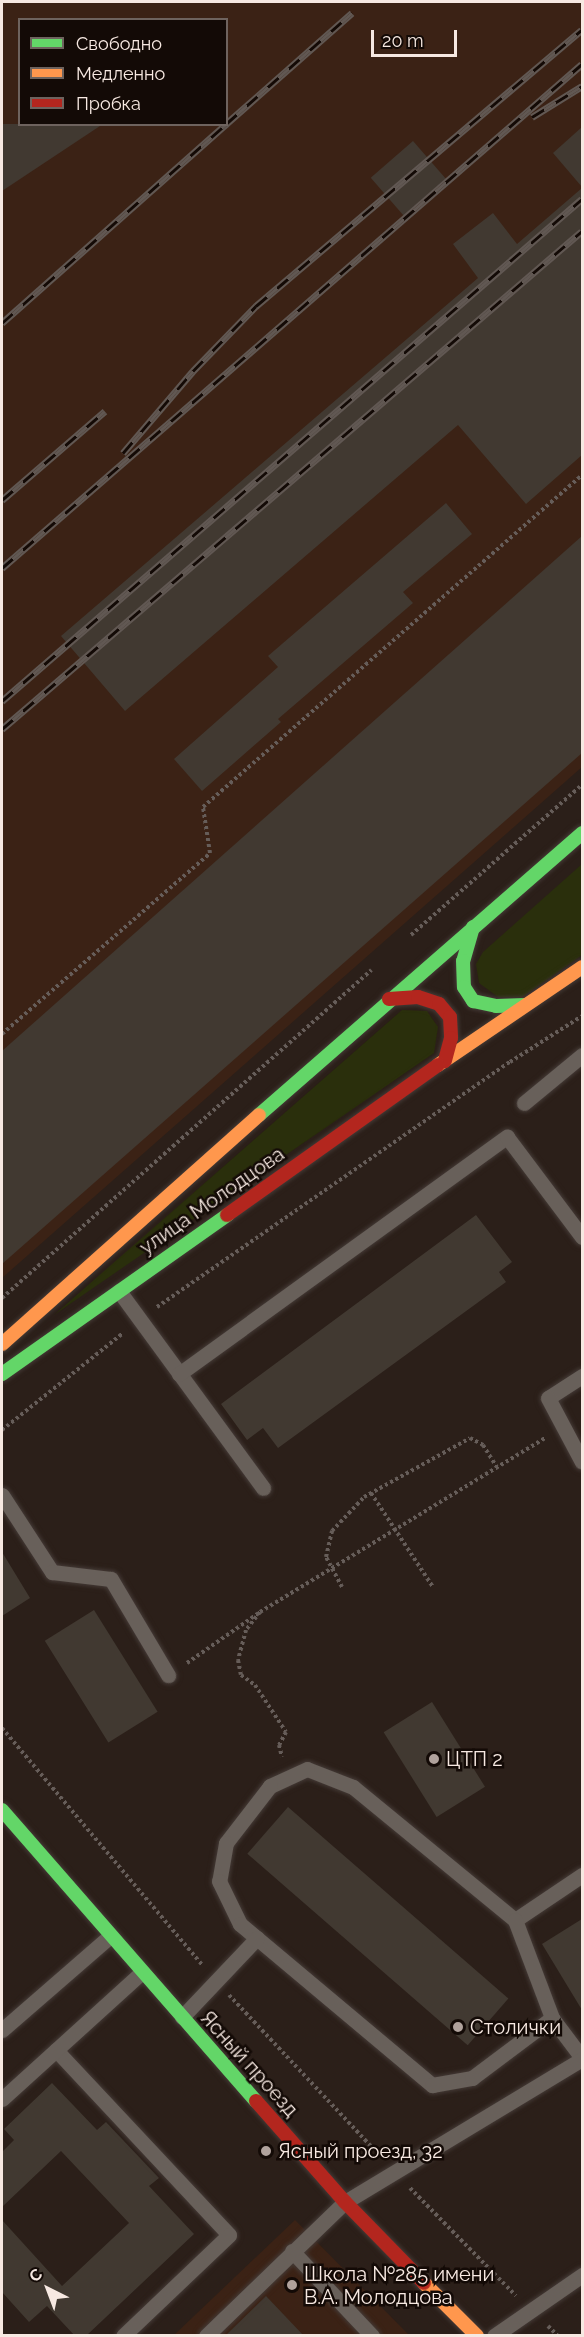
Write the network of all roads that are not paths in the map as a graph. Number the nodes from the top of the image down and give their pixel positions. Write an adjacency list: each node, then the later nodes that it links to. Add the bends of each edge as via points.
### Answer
1 (582, 833): 2 (street, улица Молодцова)
2 (473, 927): 4 (street, улица Молодцова); 5 (street, via 462,961 464,987 473,1001 496,1006)
3 (582, 967): 5 (street, улица Молодцова)
4 (389, 999): 7 (street, via 418,997 440,1004 450,1017 451,1038); 11 (street, улица Молодцова)
5 (525, 1005): 7 (street, улица Молодцова)
6 (582, 1055): 8 (lane)
7 (445, 1061): 10 (street, улица Молодцова)
8 (524, 1103)
9 (582, 1237): 13 (lane, via 507,1137)
10 (119, 1291): 12 (street, улица Молодцова); 13 (lane)
11 (2, 1344)
12 (2, 1374)
13 (179, 1374): 16 (lane)
14 (582, 1376): 15 (lane, via 548,1398)
15 (582, 1462)
16 (263, 1488)
17 (2, 1495): 18 (lane, via 52,1572 111,1579)
18 (168, 1675)
19 (2, 1810): 22 (street, Ясный проезд)
20 (582, 1875): 21 (lane)
21 (515, 1920): 23 (lane, via 353,1787 307,1769 270,1786 226,1843 219,1881 240,1924); 26 (lane)
22 (110, 1936): 24 (street, Ясный проезд); 27 (lane)
23 (256, 1938): 25 (lane); 26 (lane, via 432,2085 472,2078)
24 (142, 1972): 25 (street, Ясный проезд); 28 (lane)
25 (182, 2017): 31 (street, Ясный проезд)
26 (552, 2018): 29 (lane)
27 (2, 2030)
28 (56, 2050): 30 (lane); 34 (lane, via 229,2235)
29 (582, 2058): 31 (lane)
30 (2, 2099)
31 (345, 2202): 32 (lane); 37 (street, Ясный проезд)
32 (292, 2251): 35 (lane); 36 (lane)
33 (582, 2276): 38 (lane)
34 (123, 2336)
35 (206, 2336)
36 (372, 2336)
37 (477, 2336)
38 (494, 2336)

